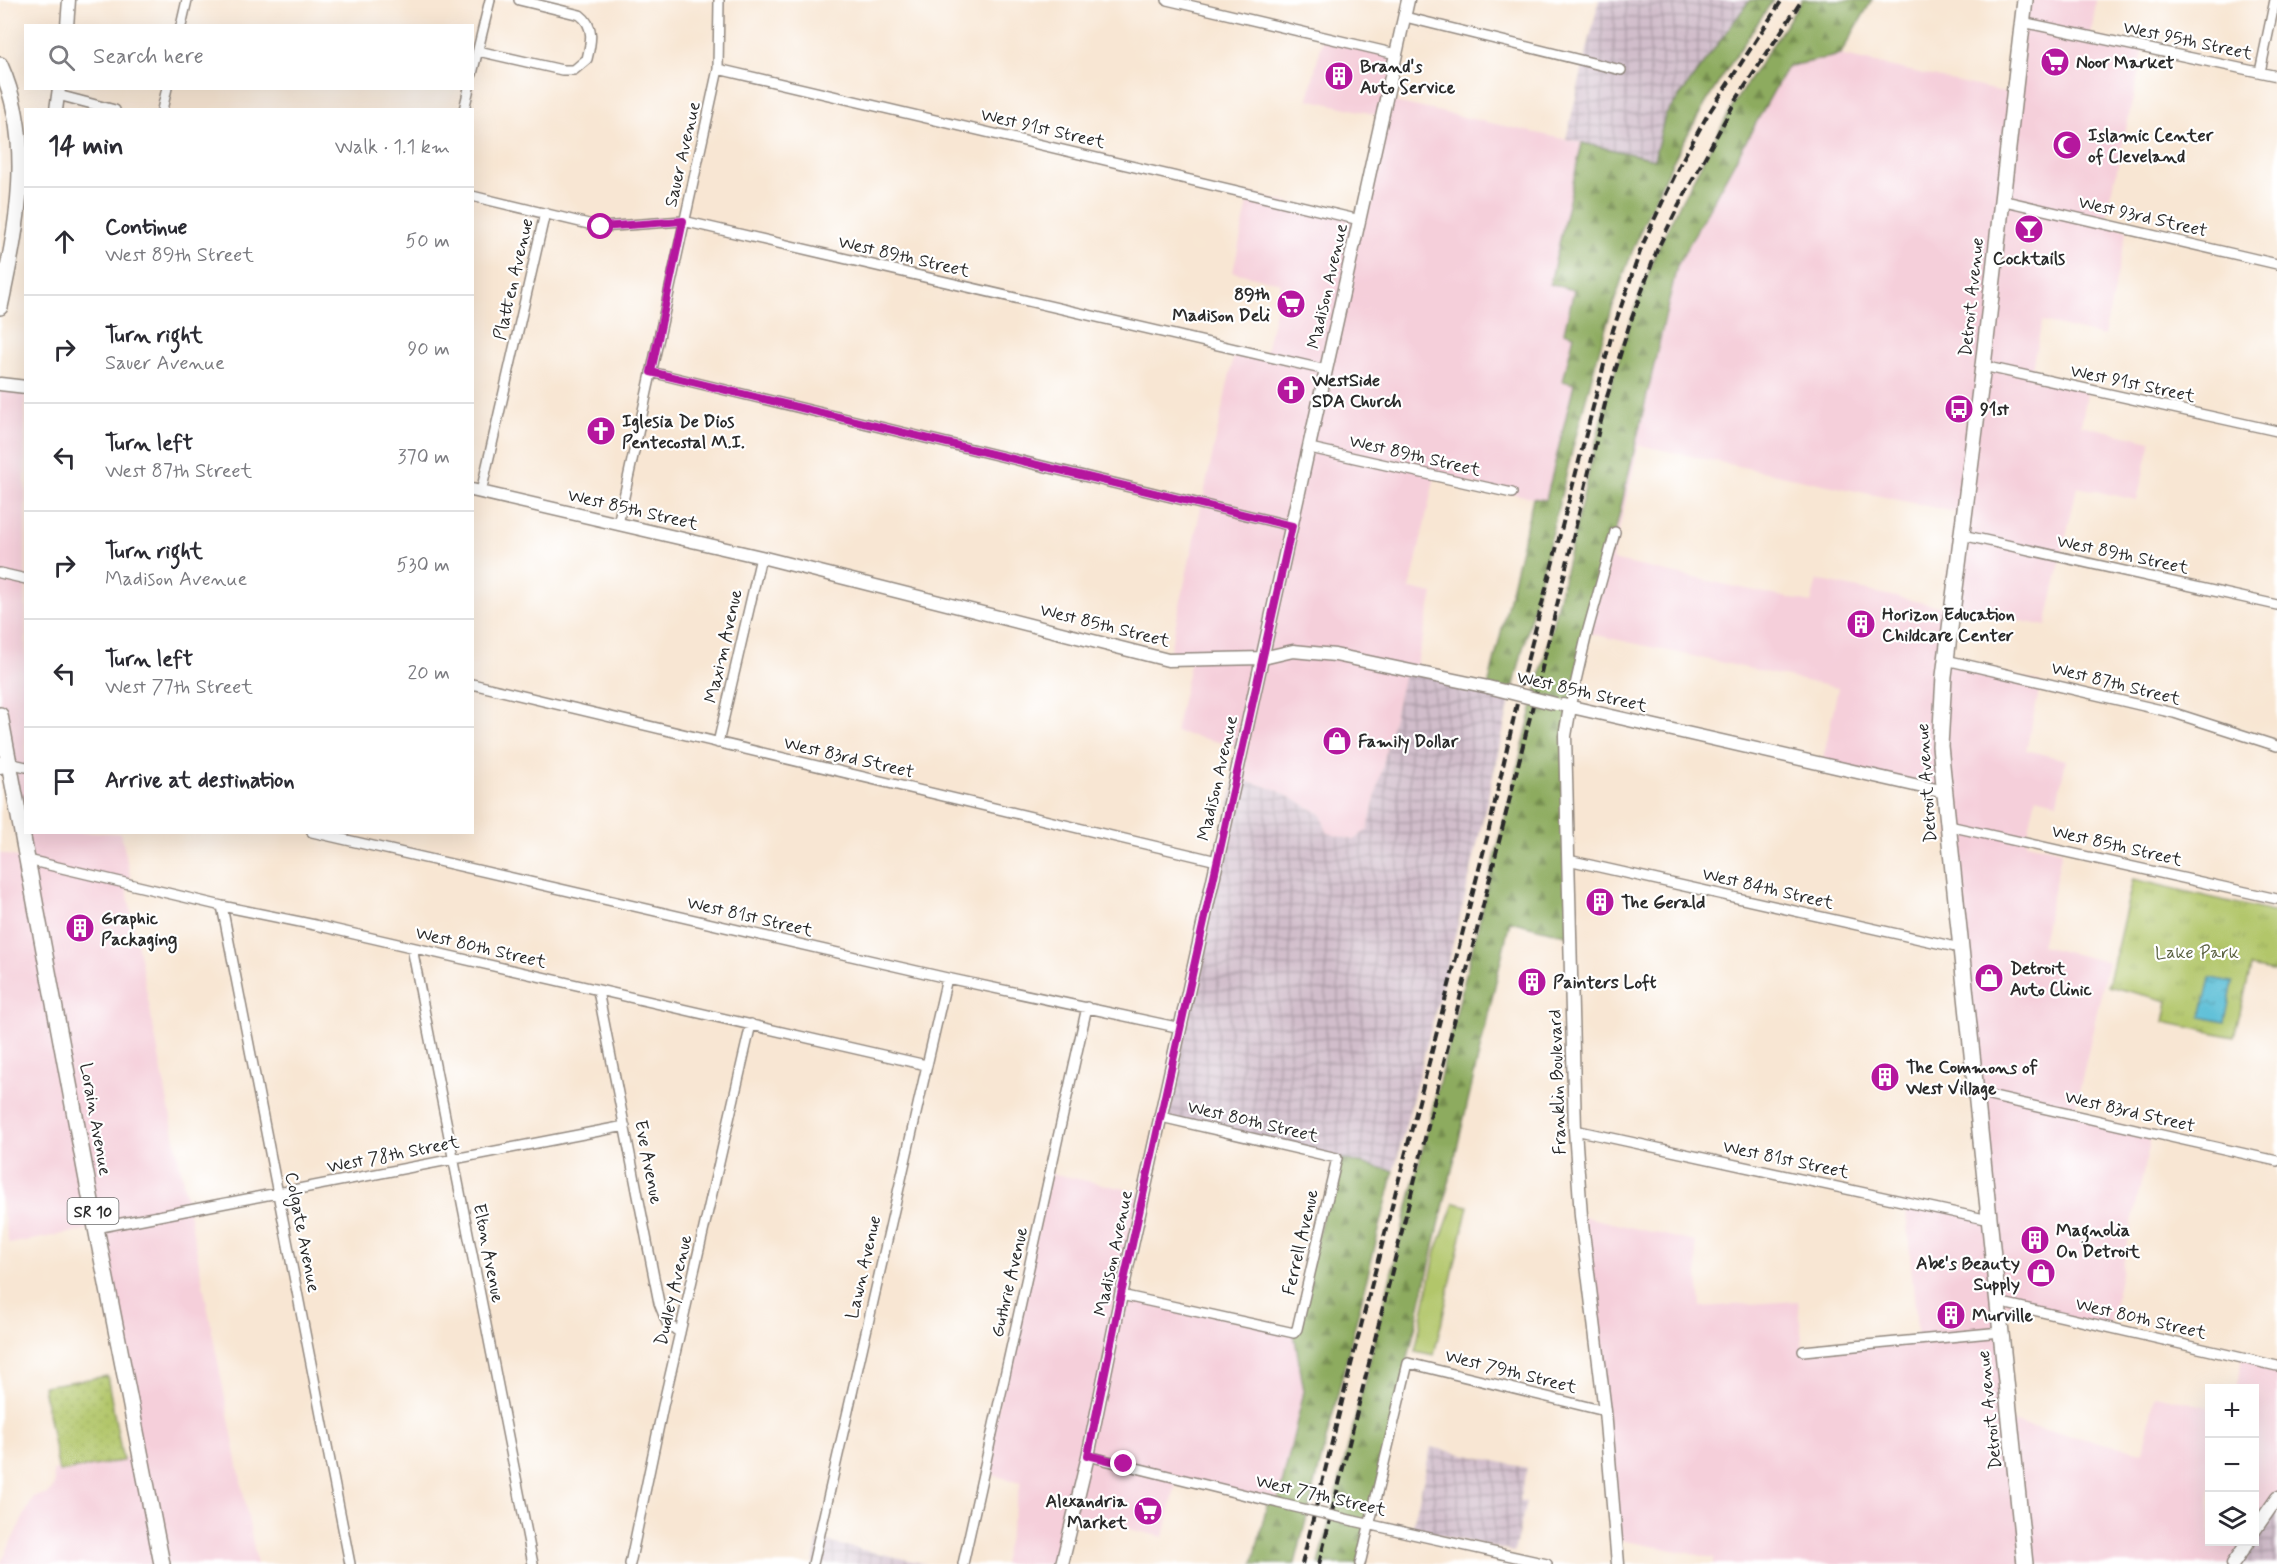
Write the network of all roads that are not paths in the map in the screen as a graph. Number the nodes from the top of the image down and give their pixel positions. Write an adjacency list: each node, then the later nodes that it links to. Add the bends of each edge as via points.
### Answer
1 (69, 0): 12 (street)
2 (187, 0): 13 (street)
3 (490, 0): 14 (street)
4 (519, 0): 14 (street, via 585,19 592,32 587,59 574,70 562,70)
5 (719, 0): 18 (street, Sauer Avenue)
6 (1167, 0): 15 (street)
7 (1408, 0): 10 (street, Madison Avenue)
8 (2025, 0): 11 (main road, Detroit Avenue)
9 (2275, 0): 20 (street)
10 (1404, 17): 15 (street, Madison Avenue); 19 (street)
11 (2022, 22): 20 (street, West 95th Street); 30 (main road, Detroit Avenue)
12 (67, 24)
13 (182, 24)
14 (478, 51): 16 (street)
15 (1396, 54): 33 (street, Madison Avenue)
16 (474, 66)
17 (1, 67): 35 (main road, via 16,120 21,168)
18 (718, 69): 33 (street, West 91st Street); 34 (street, Sauer Avenue)
19 (1621, 70)
20 (2260, 72): 21 (street, West 95th Street)
21 (2277, 76)
22 (167, 90): 27 (street)
23 (469, 90): 28 (street)
24 (59, 92): 25 (street); 26 (street)
25 (56, 108)
26 (109, 108)
27 (162, 108)
28 (464, 108)
29 (474, 196): 31 (street, West 89th Street)
30 (2001, 200): 36 (street, West 93rd Street); 38 (main road, Detroit Avenue)
31 (545, 213): 34 (street, West 89th Street, via 601,227); 45 (street, Platten Avenue)
32 (24, 216): 35 (street)
33 (1360, 220): 39 (street, Madison Avenue)
34 (683, 221): 39 (street, West 89th Street); 40 (street, Sauer Avenue)
35 (16, 230): 37 (main road)
36 (2277, 264)
37 (0, 307)
38 (1983, 366): 43 (street, West 91st Street); 50 (main road, Detroit Avenue)
39 (1326, 370): 44 (street, Madison Avenue)
40 (651, 372): 47 (street, Sauer Avenue); 48 (street)
41 (0, 384): 42 (street)
42 (24, 387)
43 (2277, 431)
44 (1310, 448): 46 (street, West 89th Street); 48 (street, Madison Avenue)
45 (477, 491): 47 (street, West 85th Street)
46 (1512, 493)
47 (618, 524): 51 (street, West 85th Street)
48 (1292, 526): 55 (street, Madison Avenue)
49 (1615, 531): 58 (street, Franklin Boulevard)
50 (1962, 535): 54 (street, West 89th Street); 56 (main road, Detroit Avenue)
51 (761, 557): 55 (street, West 85th Street, via 1168,660); 60 (street, Maxim Avenue)
52 (0, 573): 53 (street)
53 (24, 579)
54 (2277, 605)
55 (1263, 658): 58 (street, West 85th Street, bridge, via 1293,651 1335,655); 68 (street, Madison Avenue)
56 (1946, 660): 61 (street, West 87th Street, via 2174,713); 63 (main road, Detroit Avenue, via 1940,746)
57 (474, 684): 60 (street, West 83rd Street)
58 (1570, 707): 63 (street, West 85th Street); 67 (street, Franklin Boulevard, via 1565,736)
59 (0, 715): 62 (main road, Lorain Avenue / SR 10)
60 (718, 742): 68 (street, West 83rd Street)
61 (2277, 746)
62 (11, 765): 66 (main road, Lorain Avenue / SR 10)
63 (1945, 792): 64 (main road, Detroit Avenue)
64 (1949, 826): 69 (street, West 85th Street); 72 (main road, Detroit Avenue)
65 (321, 834): 73 (street, West 81st Street)
66 (28, 860): 70 (street, West 80th Street); 88 (main road, Lorain Avenue / SR 10)
67 (1568, 860): 72 (street, West 84th Street); 82 (street, Franklin Boulevard)
68 (1217, 861): 77 (street, Madison Avenue)
69 (2277, 899)
70 (222, 906): 71 (street, West 80th Street); 86 (street, Colgate Avenue)
71 (412, 948): 74 (street, West 80th Street); 84 (street, Elton Avenue)
72 (1960, 948): 79 (main road, Detroit Avenue)
73 (946, 978): 75 (street, West 81st Street); 78 (street, Lawn Avenue)
74 (598, 991): 76 (street, West 80th Street); 81 (street, Eve Avenue)
75 (1087, 1007): 77 (street, West 81st Street); 106 (street, Guthrie Avenue)
76 (751, 1024): 78 (street, West 80th Street); 92 (street, Dudley Avenue)
77 (1181, 1028): 80 (street, Madison Avenue)
78 (926, 1065): 105 (street, Lawn Avenue)
79 (1976, 1093): 85 (street, West 83rd Street); 87 (main road, Detroit Avenue)
80 (1161, 1117): 83 (street, West 80th Street); 89 (street, Madison Avenue)
81 (625, 1126): 84 (street, West 78th Street); 92 (street, Eve Avenue, via 659,1303 667,1323)
82 (1575, 1131): 87 (street, West 81st Street); 95 (street, Franklin Boulevard, via 1581,1216)
83 (1337, 1158): 89 (street, Ferrell Avenue, via 1293,1333)
84 (454, 1160): 86 (street, West 78th Street); 103 (street, Elton Avenue)
85 (2277, 1161)
86 (278, 1193): 88 (street, West 78th Street); 102 (street, Colgate Avenue)
87 (1989, 1220): 90 (main road, Detroit Avenue)
88 (96, 1228): 101 (main road, Lorain Avenue / SR 10)
89 (1121, 1294): 96 (street, Madison Avenue)
90 (1998, 1302): 91 (main road, Detroit Avenue); 94 (street, West 80th Street)
91 (2001, 1332): 93 (street); 111 (main road, Detroit Avenue)
92 (680, 1333): 104 (street, Dudley Avenue)
93 (1803, 1351)
94 (2277, 1366)
95 (1605, 1411): 98 (street, West 79th Street, via 1408,1363); 110 (street, Franklin Boulevard)
96 (1088, 1455): 98 (street, West 77th Street, bridge); 107 (street, Madison Avenue)
97 (2276, 1501): 99 (street)
98 (1369, 1524): 108 (street); 109 (street, West 77th Street)
99 (2259, 1524)
100 (2245, 1546): 112 (street)
101 (162, 1564)
102 (350, 1564)
103 (533, 1564)
104 (630, 1564)
105 (813, 1564)
106 (963, 1564)
107 (1062, 1564)
108 (1360, 1564)
109 (1547, 1564)
110 (1618, 1564)
111 (2025, 1564)
112 (2233, 1564)

